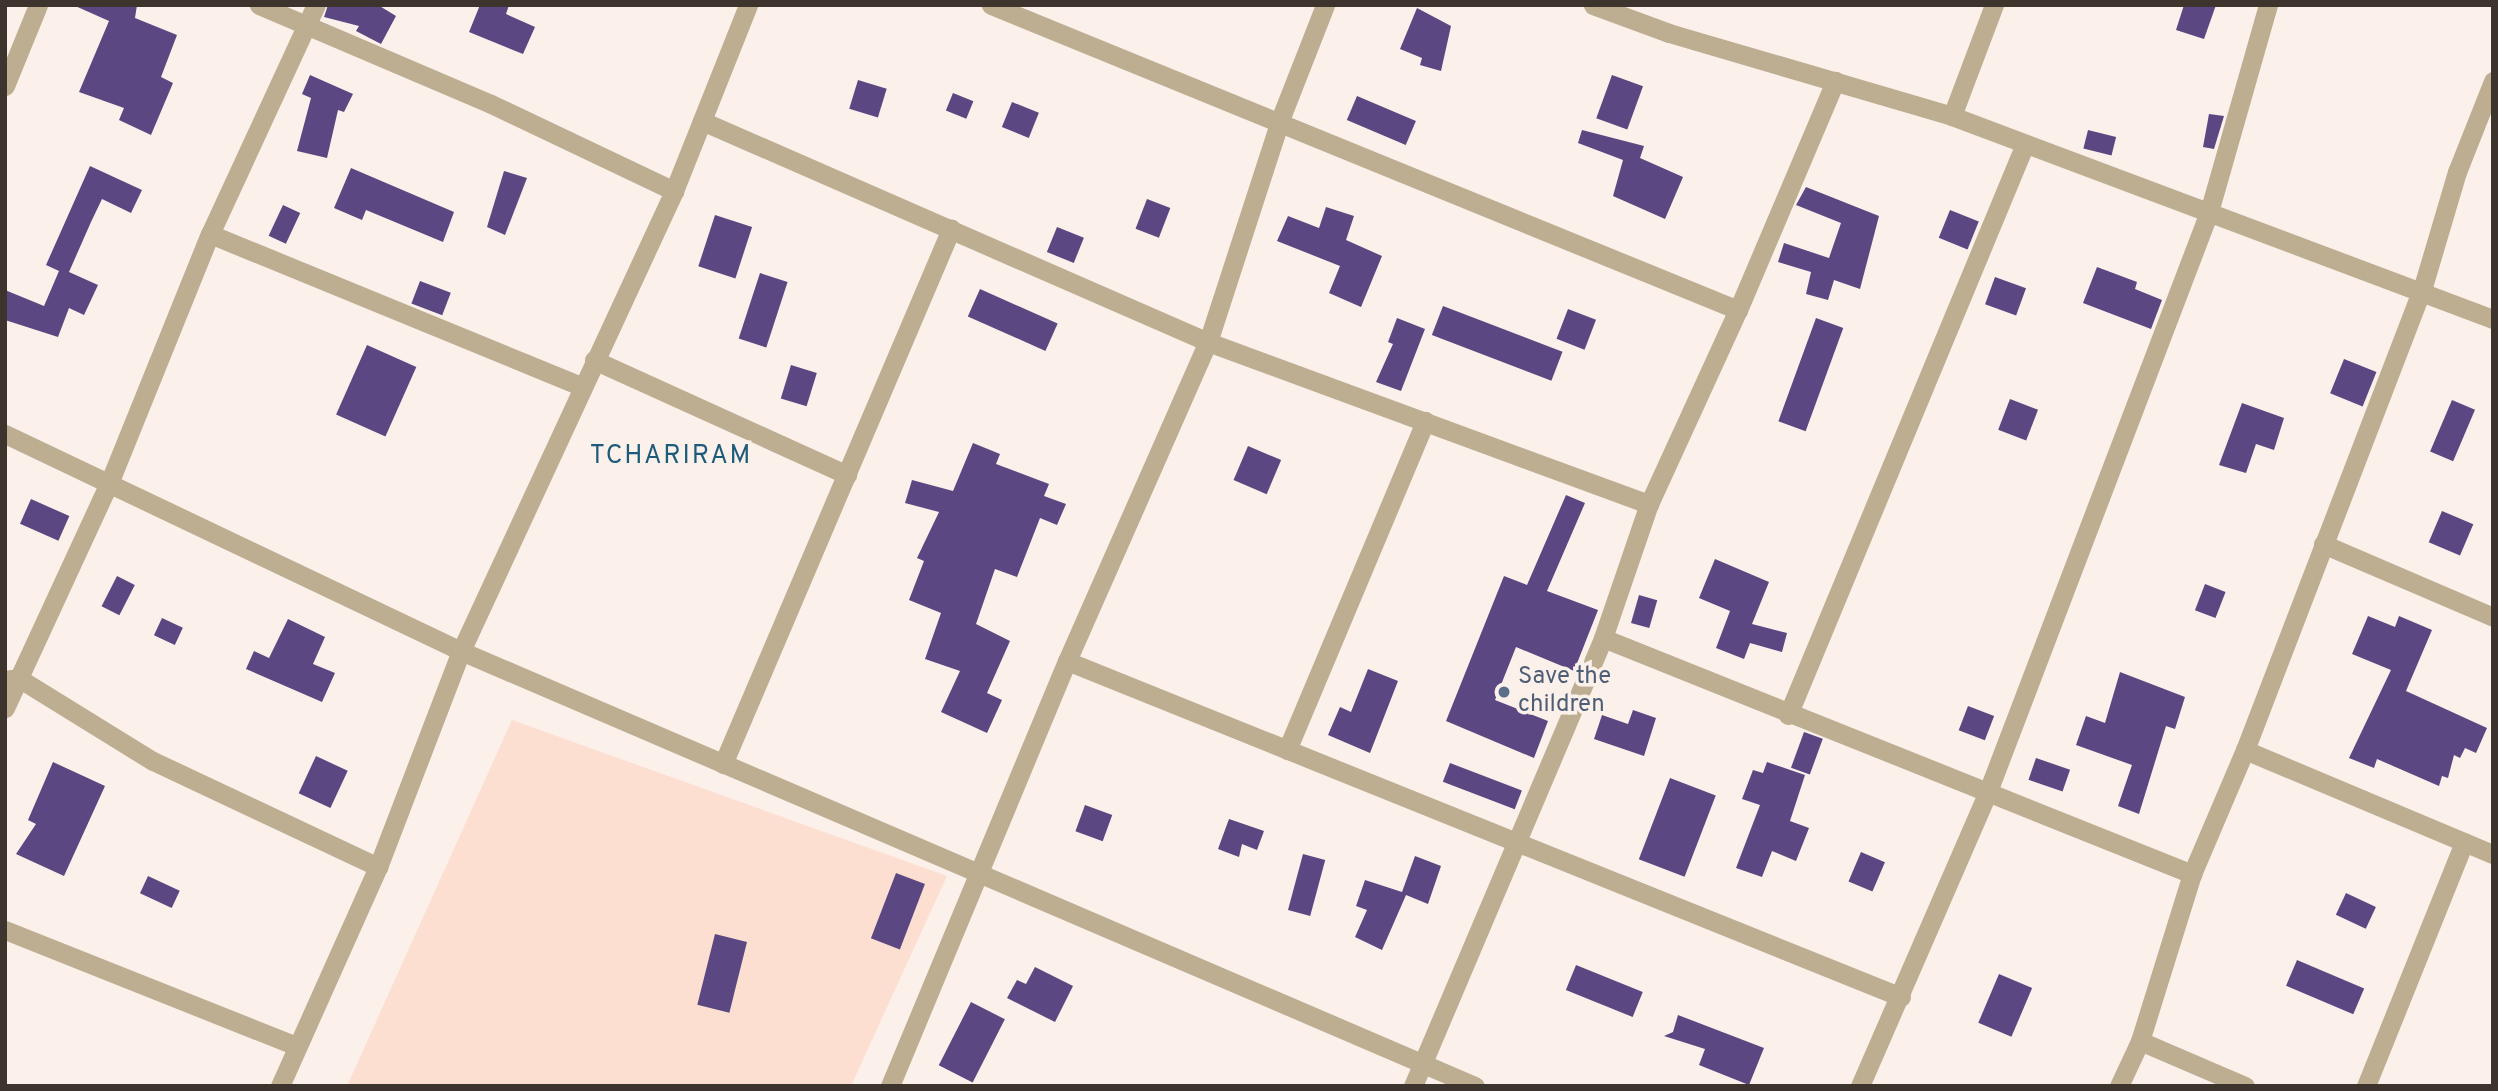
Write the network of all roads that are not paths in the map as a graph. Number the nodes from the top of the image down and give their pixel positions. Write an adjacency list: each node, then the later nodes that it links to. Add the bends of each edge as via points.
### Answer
1 (38, 5): 13 (street)
2 (259, 5): 10 (street)
3 (316, 5): 10 (street)
4 (748, 5): 16 (street)
5 (991, 5): 15 (street)
6 (1325, 5): 15 (street)
7 (1593, 5): 12 (street, via 1648,26)
8 (1994, 5): 14 (street)
9 (2268, 5): 19 (street)
10 (308, 26): 18 (street); 21 (street)
11 (2493, 80): 22 (street, via 2457,172)
12 (1835, 81): 14 (street); 23 (street)
13 (5, 86)
14 (1952, 116): 17 (street)
15 (1280, 120): 23 (street); 25 (street)
16 (702, 121): 18 (street); 20 (street)
17 (2025, 144): 19 (street); 40 (street)
18 (674, 191): 26 (street)
19 (2210, 212): 22 (street); 44 (street)
20 (951, 229): 25 (street); 30 (street)
21 (210, 234): 27 (street); 31 (street)
22 (2422, 290): 24 (street); 33 (street)
23 (1738, 310): 32 (street)
24 (2493, 319)
25 (1208, 342): 28 (street); 37 (street)
26 (594, 360): 27 (street); 30 (street)
27 (581, 386): 36 (street)
28 (1425, 421): 32 (street); 41 (street)
29 (5, 434): 31 (street)
30 (847, 475): 43 (street)
31 (110, 481): 36 (street); 38 (street)
32 (1649, 504): 35 (street)
33 (2323, 544): 34 (street); 42 (street)
34 (2493, 617)
35 (1603, 638): 40 (street); 45 (street)
36 (461, 651): 43 (street); 48 (street)
37 (1067, 661): 41 (street); 49 (street)
38 (13, 679): 39 (street); 48 (street, via 153,761)
39 (5, 708)
40 (1788, 715): 44 (street)
41 (1287, 750): 45 (street)
42 (2245, 750): 46 (street); 50 (street)
43 (723, 764): 49 (street)
44 (1987, 794): 50 (street); 52 (street)
45 (1518, 842): 52 (street); 55 (street)
46 (2464, 842): 47 (street); 63 (street)
47 (2493, 854)
48 (378, 867): 54 (street)
49 (981, 874): 55 (street); 56 (street)
50 (2192, 874): 53 (street)
51 (5, 930): 54 (street)
52 (1900, 997): 60 (street)
53 (2140, 1041): 61 (street); 62 (street)
54 (296, 1046): 57 (street)
55 (1423, 1064): 58 (street); 59 (street)
56 (894, 1085)
57 (280, 1086)
58 (1413, 1086)
59 (1475, 1086)
60 (1860, 1086)
61 (2119, 1086)
62 (2245, 1086)
63 (2366, 1086)

